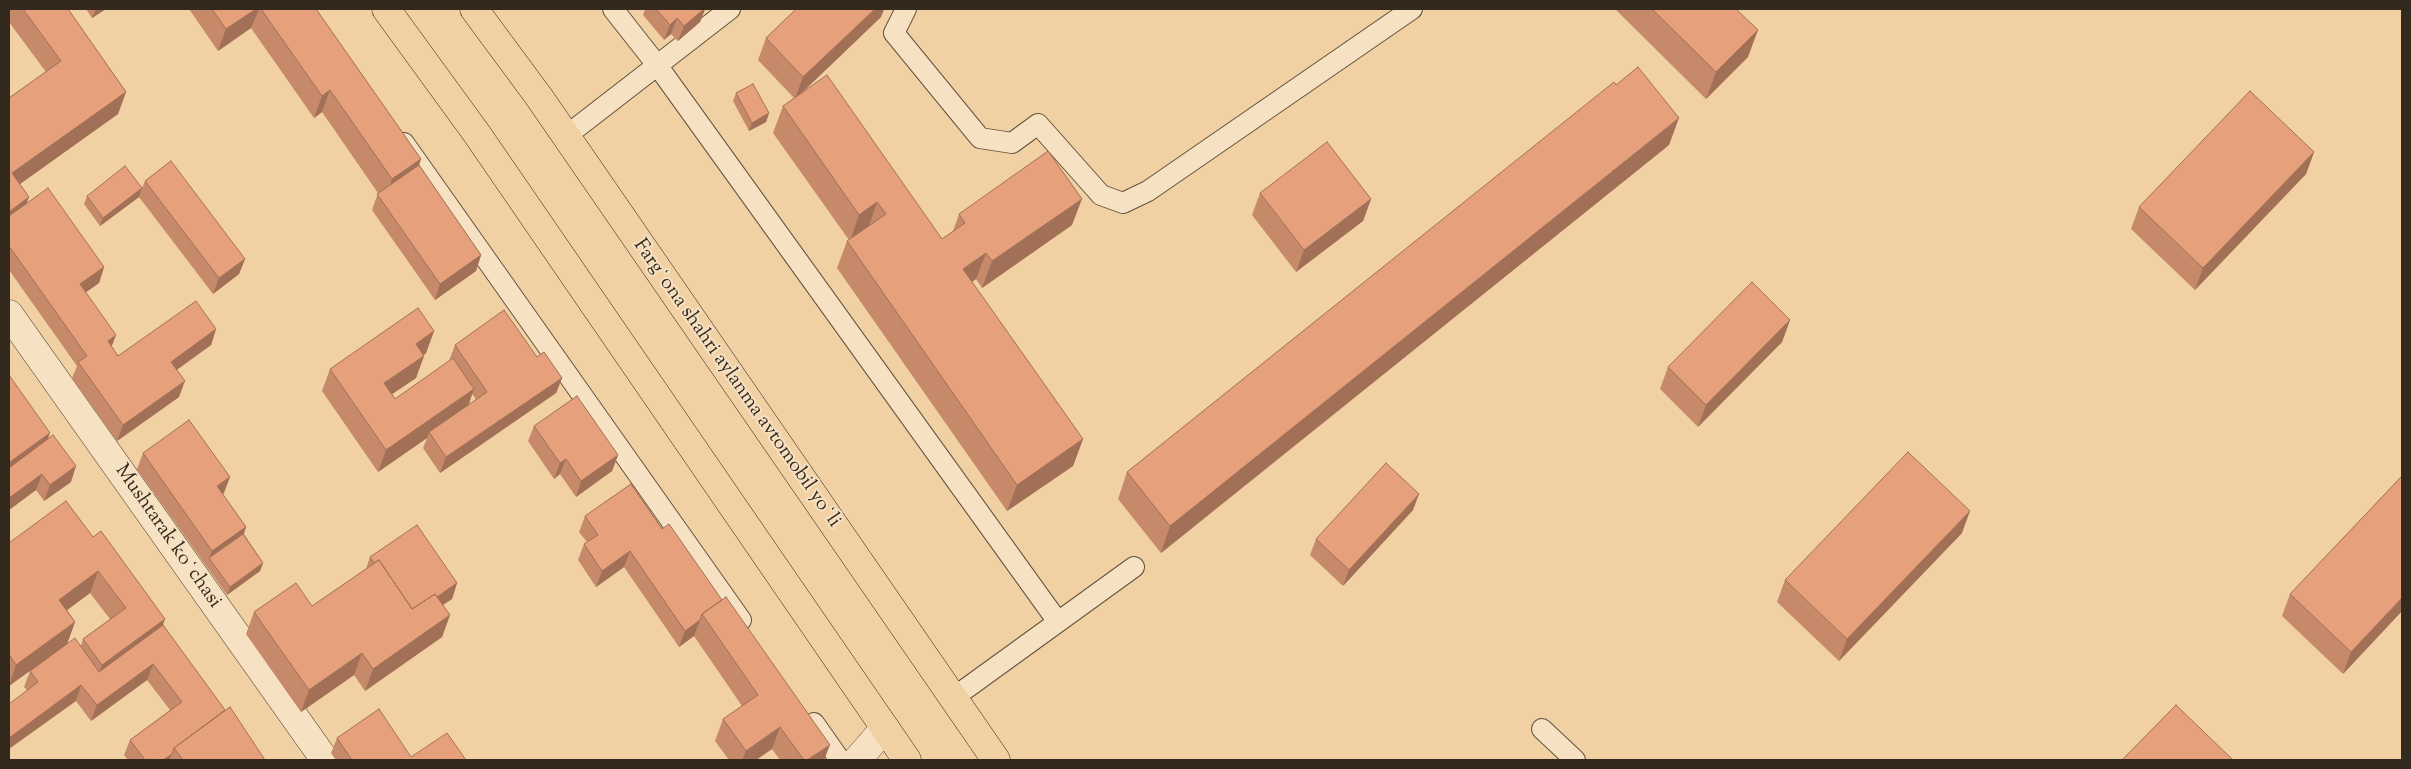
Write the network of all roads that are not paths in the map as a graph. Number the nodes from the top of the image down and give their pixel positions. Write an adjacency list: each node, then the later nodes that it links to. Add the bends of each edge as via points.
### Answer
1 (386, 9): 16 (highway, via 477,134)
2 (474, 9): 9 (highway, Fargʻona shahri aylanma avtomobil yoʻli)
3 (613, 9): 7 (lane)
4 (730, 9): 7 (lane)
5 (906, 9): 6 (lane, via 894,33 980,138 1012,143 1038,124 1101,195 1122,202 1148,191)
6 (1412, 9)
7 (657, 65): 9 (lane); 12 (lane)
8 (396, 131): 13 (lane)
9 (566, 136): 14 (highway, Fargʻona shahri aylanma avtomobil yoʻli)
10 (9, 314): 18 (street, Mushtarak koʻchasi)
11 (1134, 567): 12 (lane)
12 (1058, 622): 14 (lane)
13 (753, 638)
14 (953, 698): 22 (highway, Fargʻona shahri aylanma avtomobil yoʻli)
15 (805, 711): 19 (lane)
16 (885, 728): 20 (street); 21 (highway)
17 (1542, 729): 23 (lane)
18 (325, 760)
19 (840, 760)
20 (857, 760)
21 (907, 760)
22 (996, 760)
23 (1575, 760)

